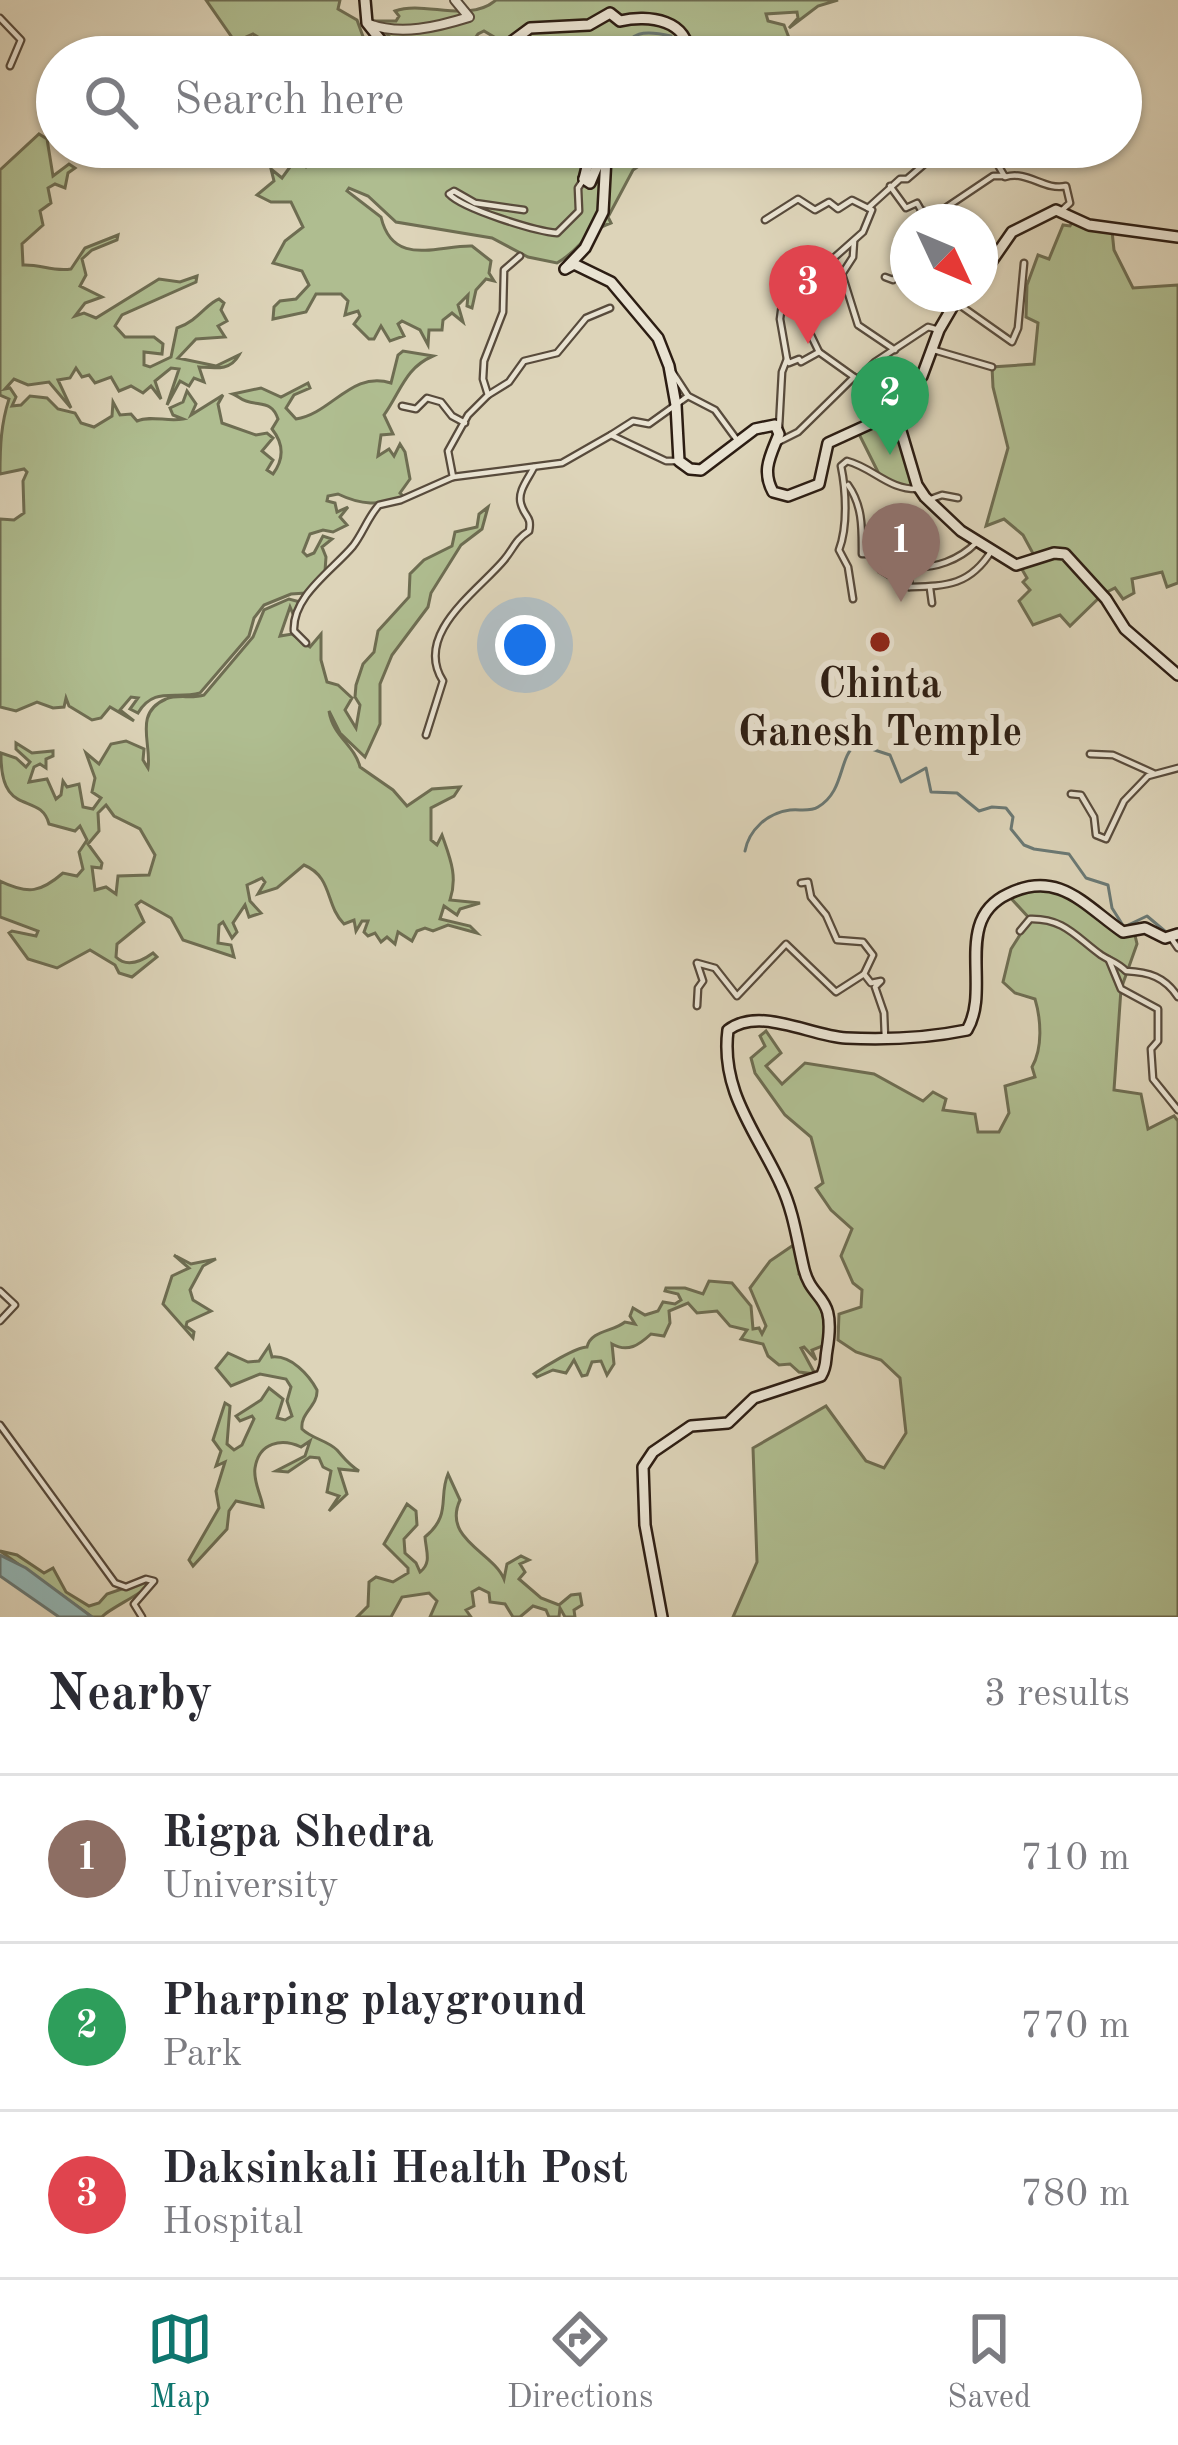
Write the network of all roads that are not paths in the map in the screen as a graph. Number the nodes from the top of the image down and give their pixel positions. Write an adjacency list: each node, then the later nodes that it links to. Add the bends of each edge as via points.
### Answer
1 (365, 0): 4 (main road)
2 (455, 0): 4 (street, via 469,17 391,32)
3 (0, 18): 8 (street, via 21,40)
4 (367, 23): 5 (main road)
5 (378, 36)
6 (519, 36): 7 (main road, via 530,28 589,26 610,13 622,21 667,21)
7 (681, 36)
8 (10, 66)
9 (587, 168): 15 (main road)
10 (597, 168): 15 (main road, via 590,183)
11 (605, 168): 39 (main road, via 603,212 565,269 574,264 611,282 658,338)
12 (920, 168): 16 (street)
13 (1000, 168): 14 (street)
14 (1005, 176): 18 (street); 21 (street, via 1066,186 1070,203)
15 (584, 179): 20 (street, via 579,212 557,233 477,211 449,194)
16 (890, 186): 17 (street); 19 (street)
17 (903, 204)
18 (951, 204)
19 (868, 208): 22 (street, via 852,200 815,210 798,199); 24 (street)
20 (524, 210)
21 (1060, 212): 23 (main road, via 1089,225); 25 (main road, via 1012,232)
22 (765, 220)
23 (1178, 237)
24 (854, 241): 35 (street, via 842,274 858,325); 38 (street, via 782,304)
25 (998, 252)
26 (520, 256): 42 (street, via 504,270 503,312 484,361)
27 (1024, 263): 32 (street, via 1012,342)
28 (885, 277): 29 (street)
29 (890, 277)
30 (610, 308): 42 (street, via 586,318 557,353 531,356)
31 (949, 312): 34 (main road)
32 (974, 312)
33 (806, 326): 37 (street)
34 (939, 330): 35 (street, via 928,327); 36 (main road)
35 (895, 350): 41 (street)
36 (933, 350): 40 (street); 46 (main road)
37 (819, 352): 38 (street); 41 (street)
38 (787, 359): 48 (street)
39 (668, 366): 43 (street); 44 (main road)
40 (992, 367)
41 (855, 379): 46 (street); 51 (street)
42 (488, 395): 47 (street)
43 (688, 397): 44 (street); 50 (street, via 715,410)
44 (676, 405): 49 (street); 52 (main road)
45 (402, 406): 47 (street, via 436,399)
46 (895, 411): 51 (main road, via 828,442 819,484 788,496 777,496 766,476); 56 (main road)
47 (465, 423): 54 (street, via 448,451)
48 (779, 427): 50 (main road); 51 (main road)
49 (611, 435): 52 (street); 53 (street, via 568,460)
50 (737, 440): 52 (main road, via 701,470)
51 (776, 442)
52 (679, 461)
53 (534, 467): 54 (street); 67 (street, via 521,498 530,531 440,636 434,660 443,681)
54 (453, 477): 65 (street, via 374,510 297,610 294,631)
55 (848, 484): 56 (street, via 841,466 850,461 891,486); 61 (street, via 860,513 862,554); 63 (street, via 839,550)
56 (920, 489): 58 (main road)
57 (958, 498): 58 (street)
58 (928, 500): 59 (main road)
59 (977, 542): 60 (main road); 61 (street, via 961,558 910,567)
60 (992, 550): 62 (street, via 963,580); 66 (main road, via 1020,566 1065,554 1125,629)
61 (909, 587): 62 (street)
62 (930, 588): 64 (street)
63 (853, 599)
64 (932, 603)
65 (306, 643)
66 (1178, 675)
67 (426, 735)
68 (1090, 754): 70 (street)
69 (1178, 768): 70 (street)
70 (1153, 773): 71 (street, via 1124,801 1106,839 1096,835 1081,795)
71 (1071, 794)
72 (801, 883): 76 (street, via 812,888 837,940 868,946 874,958)
73 (1019, 931): 75 (street, via 1030,919 1051,920)
74 (1176, 940): 79 (main road, via 1145,928 1120,931 1055,886 1019,889 981,919 968,1030)
75 (1109, 960): 77 (street, via 1164,980); 80 (street, via 1121,989 1158,1009 1153,1078)
76 (864, 974): 78 (street, via 836,992 785,944 736,996 715,968 697,963); 79 (street, via 881,981 875,987)
77 (1178, 997)
78 (697, 1006)
79 (885, 1038): 85 (main road, via 829,1037 771,1022 728,1030 742,1116 785,1192 831,1333 821,1376 754,1398 728,1424 692,1426 646,1458 642,1503)
80 (1178, 1110)
81 (0, 1291): 82 (street, via 15,1305)
82 (0, 1321)
83 (0, 1425): 84 (street, via 115,1583 154,1581 134,1604)
84 (142, 1617)
85 (662, 1617)

